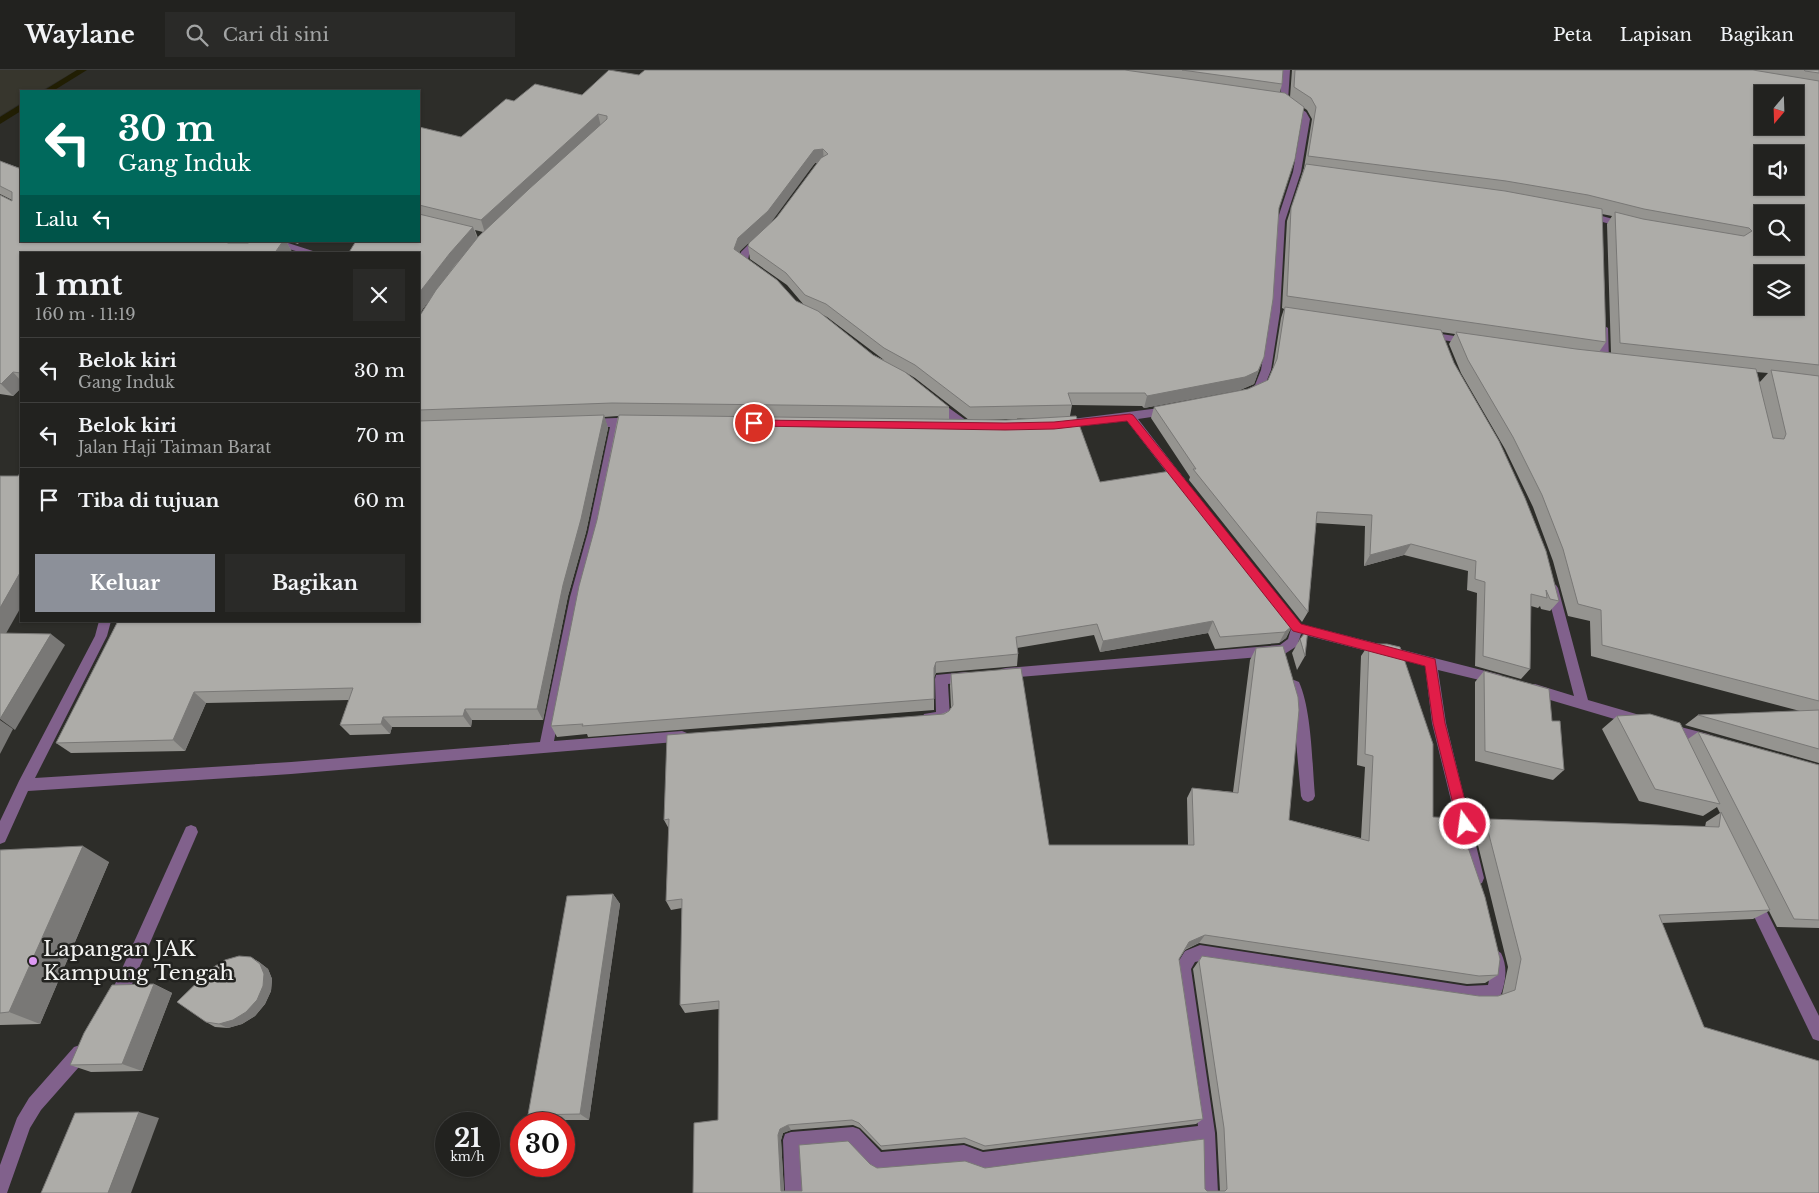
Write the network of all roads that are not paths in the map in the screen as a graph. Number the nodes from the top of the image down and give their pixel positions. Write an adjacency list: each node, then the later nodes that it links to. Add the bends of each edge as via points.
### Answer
1 (1286, 70): 17 (street, via 1279,102 1306,119 1301,173 1281,221 1279,312 1266,370 1258,387)
2 (1580, 213): 3 (street, via 1600,223)
3 (1635, 227)
4 (767, 232): 9 (street, via 744,254 743,262)
5 (274, 242): 8 (street)
6 (274, 242): 7 (street)
7 (246, 252)
8 (311, 252)
9 (759, 272)
10 (1603, 314): 15 (street)
11 (1421, 334): 12 (street)
12 (1439, 336): 13 (street); 14 (street)
13 (1476, 342)
14 (1445, 351)
15 (1605, 361)
16 (924, 392): 24 (street, via 971,426)
17 (1238, 397)
18 (1176, 409): 19 (street)
19 (1130, 417): 23 (street); 25 (street)
20 (616, 422): 21 (street); 22 (street); 39 (street)
21 (579, 423)
22 (646, 423)
23 (1054, 425)
24 (946, 426)
25 (1192, 495)
26 (1550, 580): 34 (street)
27 (1285, 612): 29 (street)
28 (105, 622): 41 (street, via 101,636)
29 (1297, 628): 30 (street, via 1293,642); 31 (street)
30 (1283, 650): 35 (street, via 941,679 943,716); 42 (street, via 1300,708)
31 (1431, 662): 32 (street); 45 (street, via 1439,723)
32 (1507, 682)
33 (1526, 688): 34 (street)
34 (1582, 703): 36 (street)
35 (913, 719)
36 (1661, 727): 38 (street); 40 (street)
37 (695, 736): 39 (street)
38 (1716, 743)
39 (546, 747): 41 (street)
40 (1679, 748)
41 (24, 786): 44 (street)
42 (1308, 796)
43 (190, 832): 48 (street)
44 (0, 837)
45 (1480, 889)
46 (1749, 890): 49 (street)
47 (1493, 945): 51 (street, via 1498,967 1497,981 1494,991 1485,994 1467,994 1200,953 1190,956 1183,967)
48 (110, 1012)
49 (1819, 1033)
50 (90, 1041): 52 (street, via 27,1117)
51 (1207, 1133): 53 (street, via 982,1161 964,1154 878,1161 853,1135 791,1140); 54 (street)
52 (0, 1189)
53 (794, 1193)
54 (1209, 1193)

